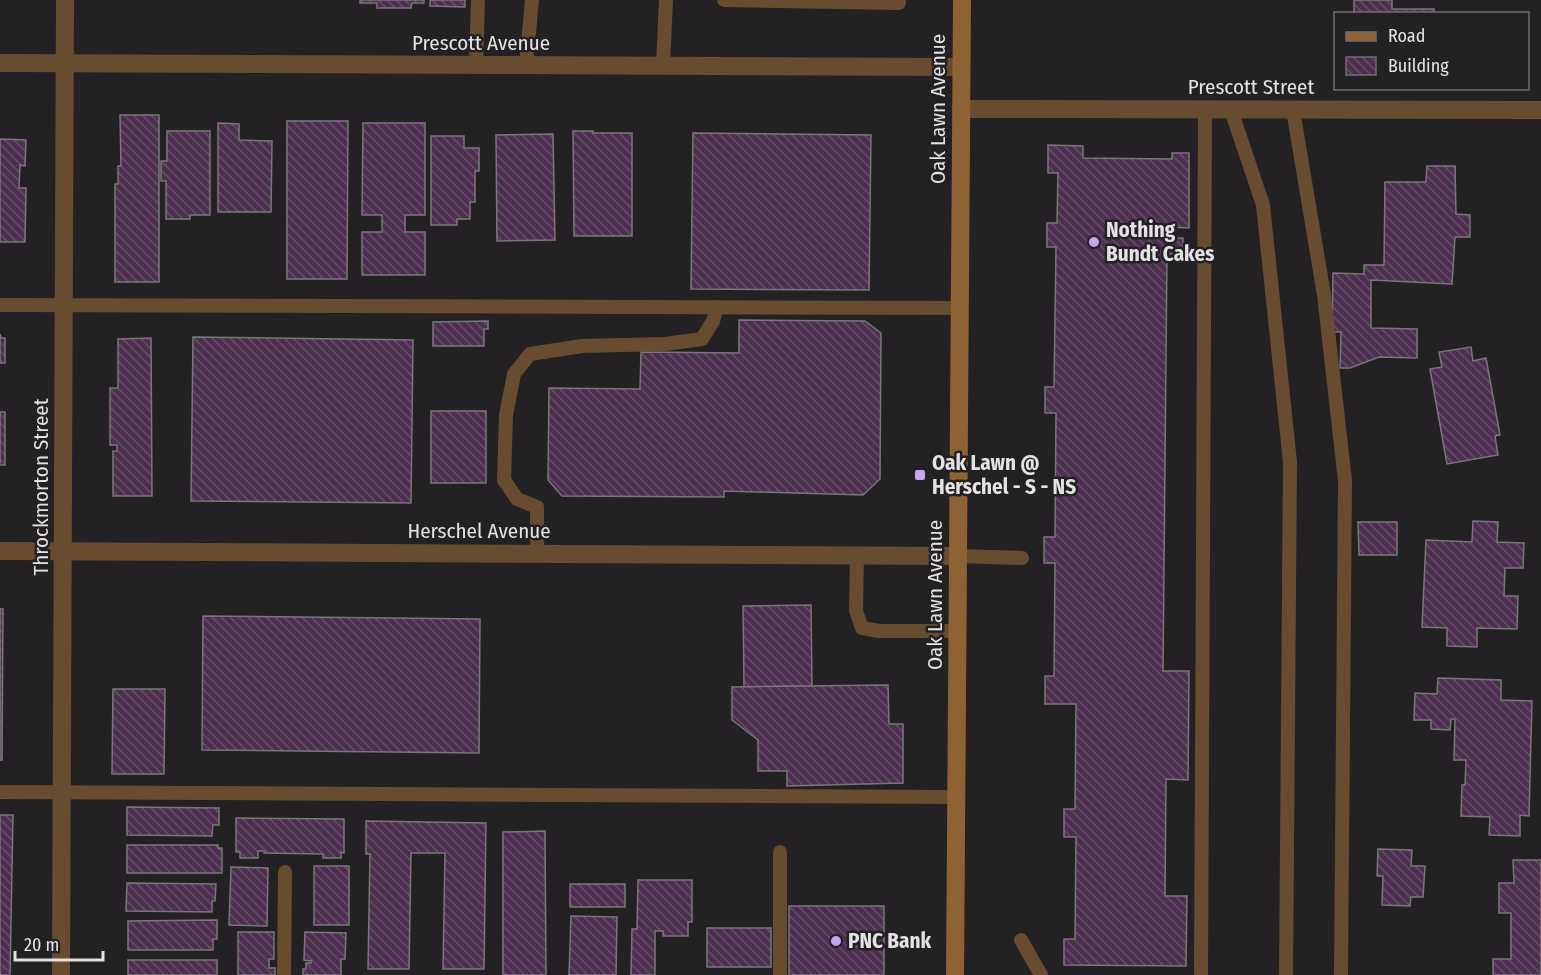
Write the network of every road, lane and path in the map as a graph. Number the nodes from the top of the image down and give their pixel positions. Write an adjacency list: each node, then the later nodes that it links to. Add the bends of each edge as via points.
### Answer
1 (65, 0): 9 (street, Throckmorton Street)
2 (478, 0): 10 (lane)
3 (532, 0): 11 (lane)
4 (666, 0): 12 (lane)
5 (724, 0): 6 (lane)
6 (899, 0)
7 (962, 0): 13 (main road, Oak Lawn Avenue)
8 (0, 63): 9 (street, Prescott Avenue)
9 (65, 63): 10 (street, Prescott Avenue); 20 (street, Throckmorton Street)
10 (476, 65): 11 (street, Prescott Avenue)
11 (526, 65): 12 (street, Prescott Avenue)
12 (663, 66): 13 (street, Prescott Avenue)
13 (961, 67): 14 (main road, Oak Lawn Avenue)
14 (961, 108): 15 (street, Prescott Street); 22 (main road, Oak Lawn Avenue)
15 (1205, 110): 16 (street, Prescott Street); 41 (lane)
16 (1232, 110): 17 (street, Prescott Street); 42 (lane, via 1263,205 1290,462)
17 (1293, 110): 18 (street, Prescott Street); 43 (lane, via 1324,295 1345,481)
18 (1541, 111)
19 (0, 305): 20 (lane)
20 (64, 305): 21 (lane); 24 (street, Throckmorton Street)
21 (717, 307): 22 (lane); 25 (lane, via 702,339 582,346 530,354 514,374 506,415 504,480 517,499 537,507)
22 (959, 308): 27 (main road, Oak Lawn Avenue)
23 (0, 551): 24 (street, Herschel Avenue)
24 (63, 551): 25 (street, Herschel Avenue); 31 (street, Throckmorton Street)
25 (537, 554): 26 (street, Herschel Avenue)
26 (857, 556): 27 (street, Herschel Avenue); 29 (lane, via 856,611 862,628)
27 (957, 556): 28 (lane); 29 (main road, Oak Lawn Avenue)
28 (1022, 558)
29 (957, 631): 32 (main road, Oak Lawn Avenue)
30 (0, 792): 31 (lane)
31 (62, 793): 32 (lane); 36 (street, Throckmorton Street)
32 (956, 797): 39 (main road, Oak Lawn Avenue)
33 (780, 852): 38 (lane)
34 (285, 872): 37 (lane)
35 (1021, 940): 40 (lane)
36 (61, 975)
37 (284, 975)
38 (780, 975)
39 (955, 975)
40 (1041, 975)
41 (1201, 975)
42 (1286, 975)
43 (1341, 975)

